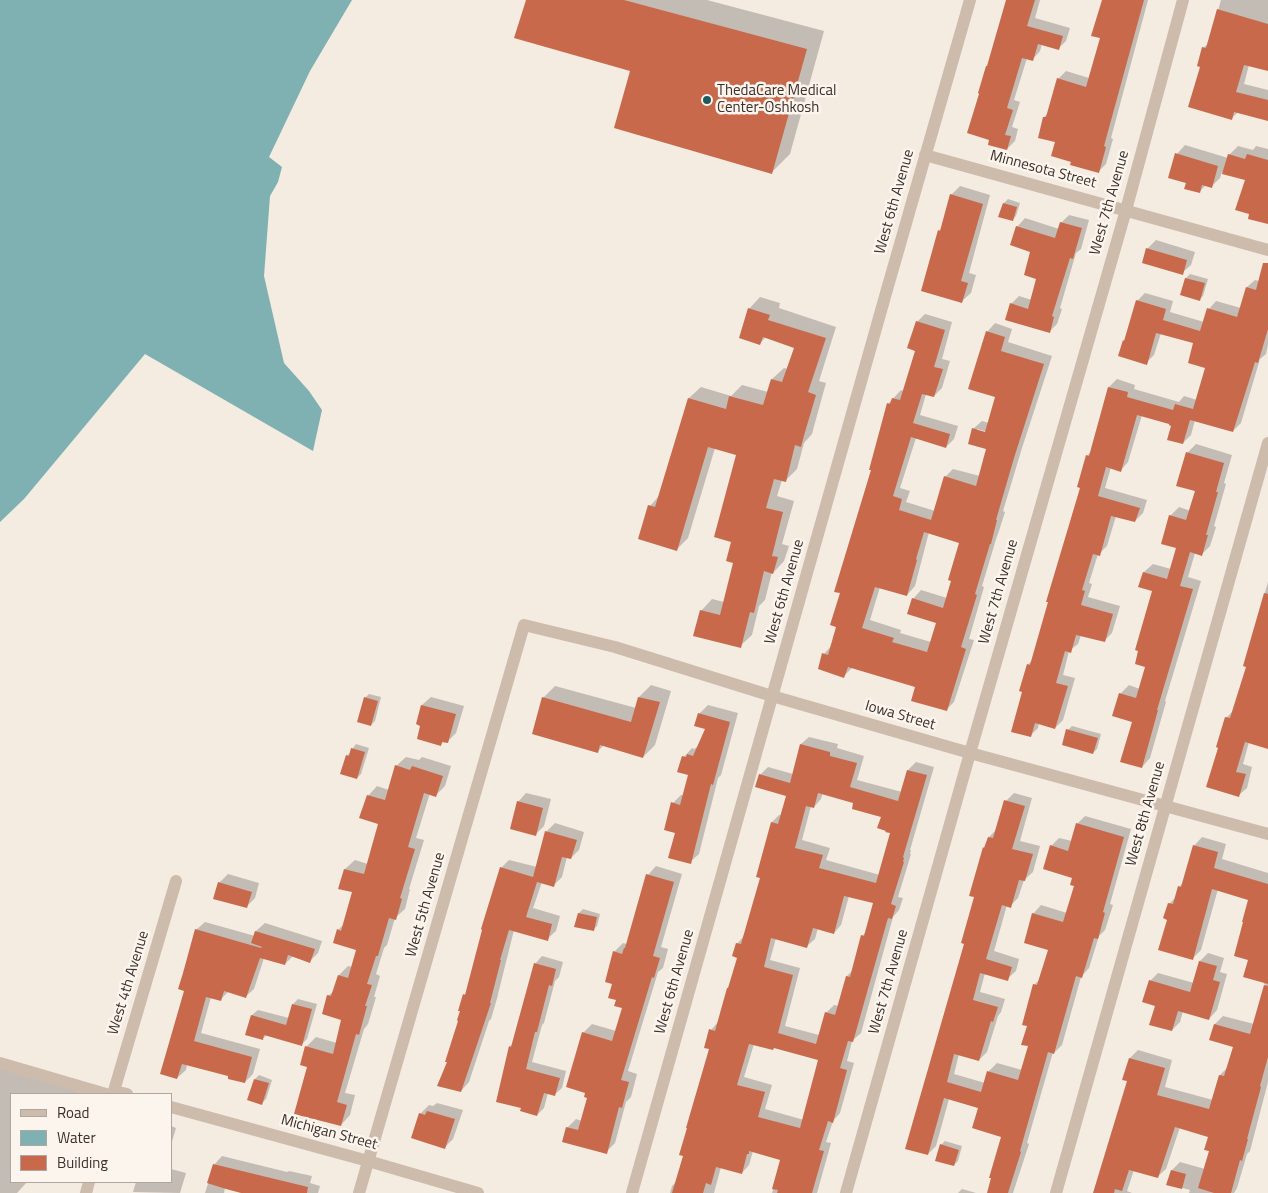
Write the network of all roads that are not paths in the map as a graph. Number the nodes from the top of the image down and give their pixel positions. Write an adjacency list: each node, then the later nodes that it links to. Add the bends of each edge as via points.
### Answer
1 (970, 0): 3 (street, West 6th Avenue)
2 (1183, 0): 4 (street, West 7th Avenue)
3 (925, 155): 4 (street, Minnesota Street); 8 (street, West 6th Avenue)
4 (1126, 210): 5 (street, Minnesota Street); 9 (street, West 7th Avenue)
5 (1268, 250)
6 (1268, 443): 10 (street, West 8th Avenue)
7 (524, 625): 8 (street, Iowa Street, via 615,647); 16 (street, West 5th Avenue)
8 (772, 696): 9 (street, Iowa Street); 19 (street, West 6th Avenue)
9 (970, 753): 10 (street, Iowa Street); 20 (street, West 7th Avenue)
10 (1165, 806): 11 (street, Iowa Street); 21 (street, West 8th Avenue)
11 (1268, 834)
12 (176, 881): 14 (street, West 4th Avenue)
13 (0, 1062): 14 (street)
14 (111, 1093)
15 (172, 1107): 16 (street, Michigan Street)
16 (368, 1161): 17 (street, West 5th Avenue); 18 (street, Michigan Street)
17 (359, 1193)
18 (478, 1193)
19 (632, 1193)
20 (846, 1193)
21 (1056, 1193)

